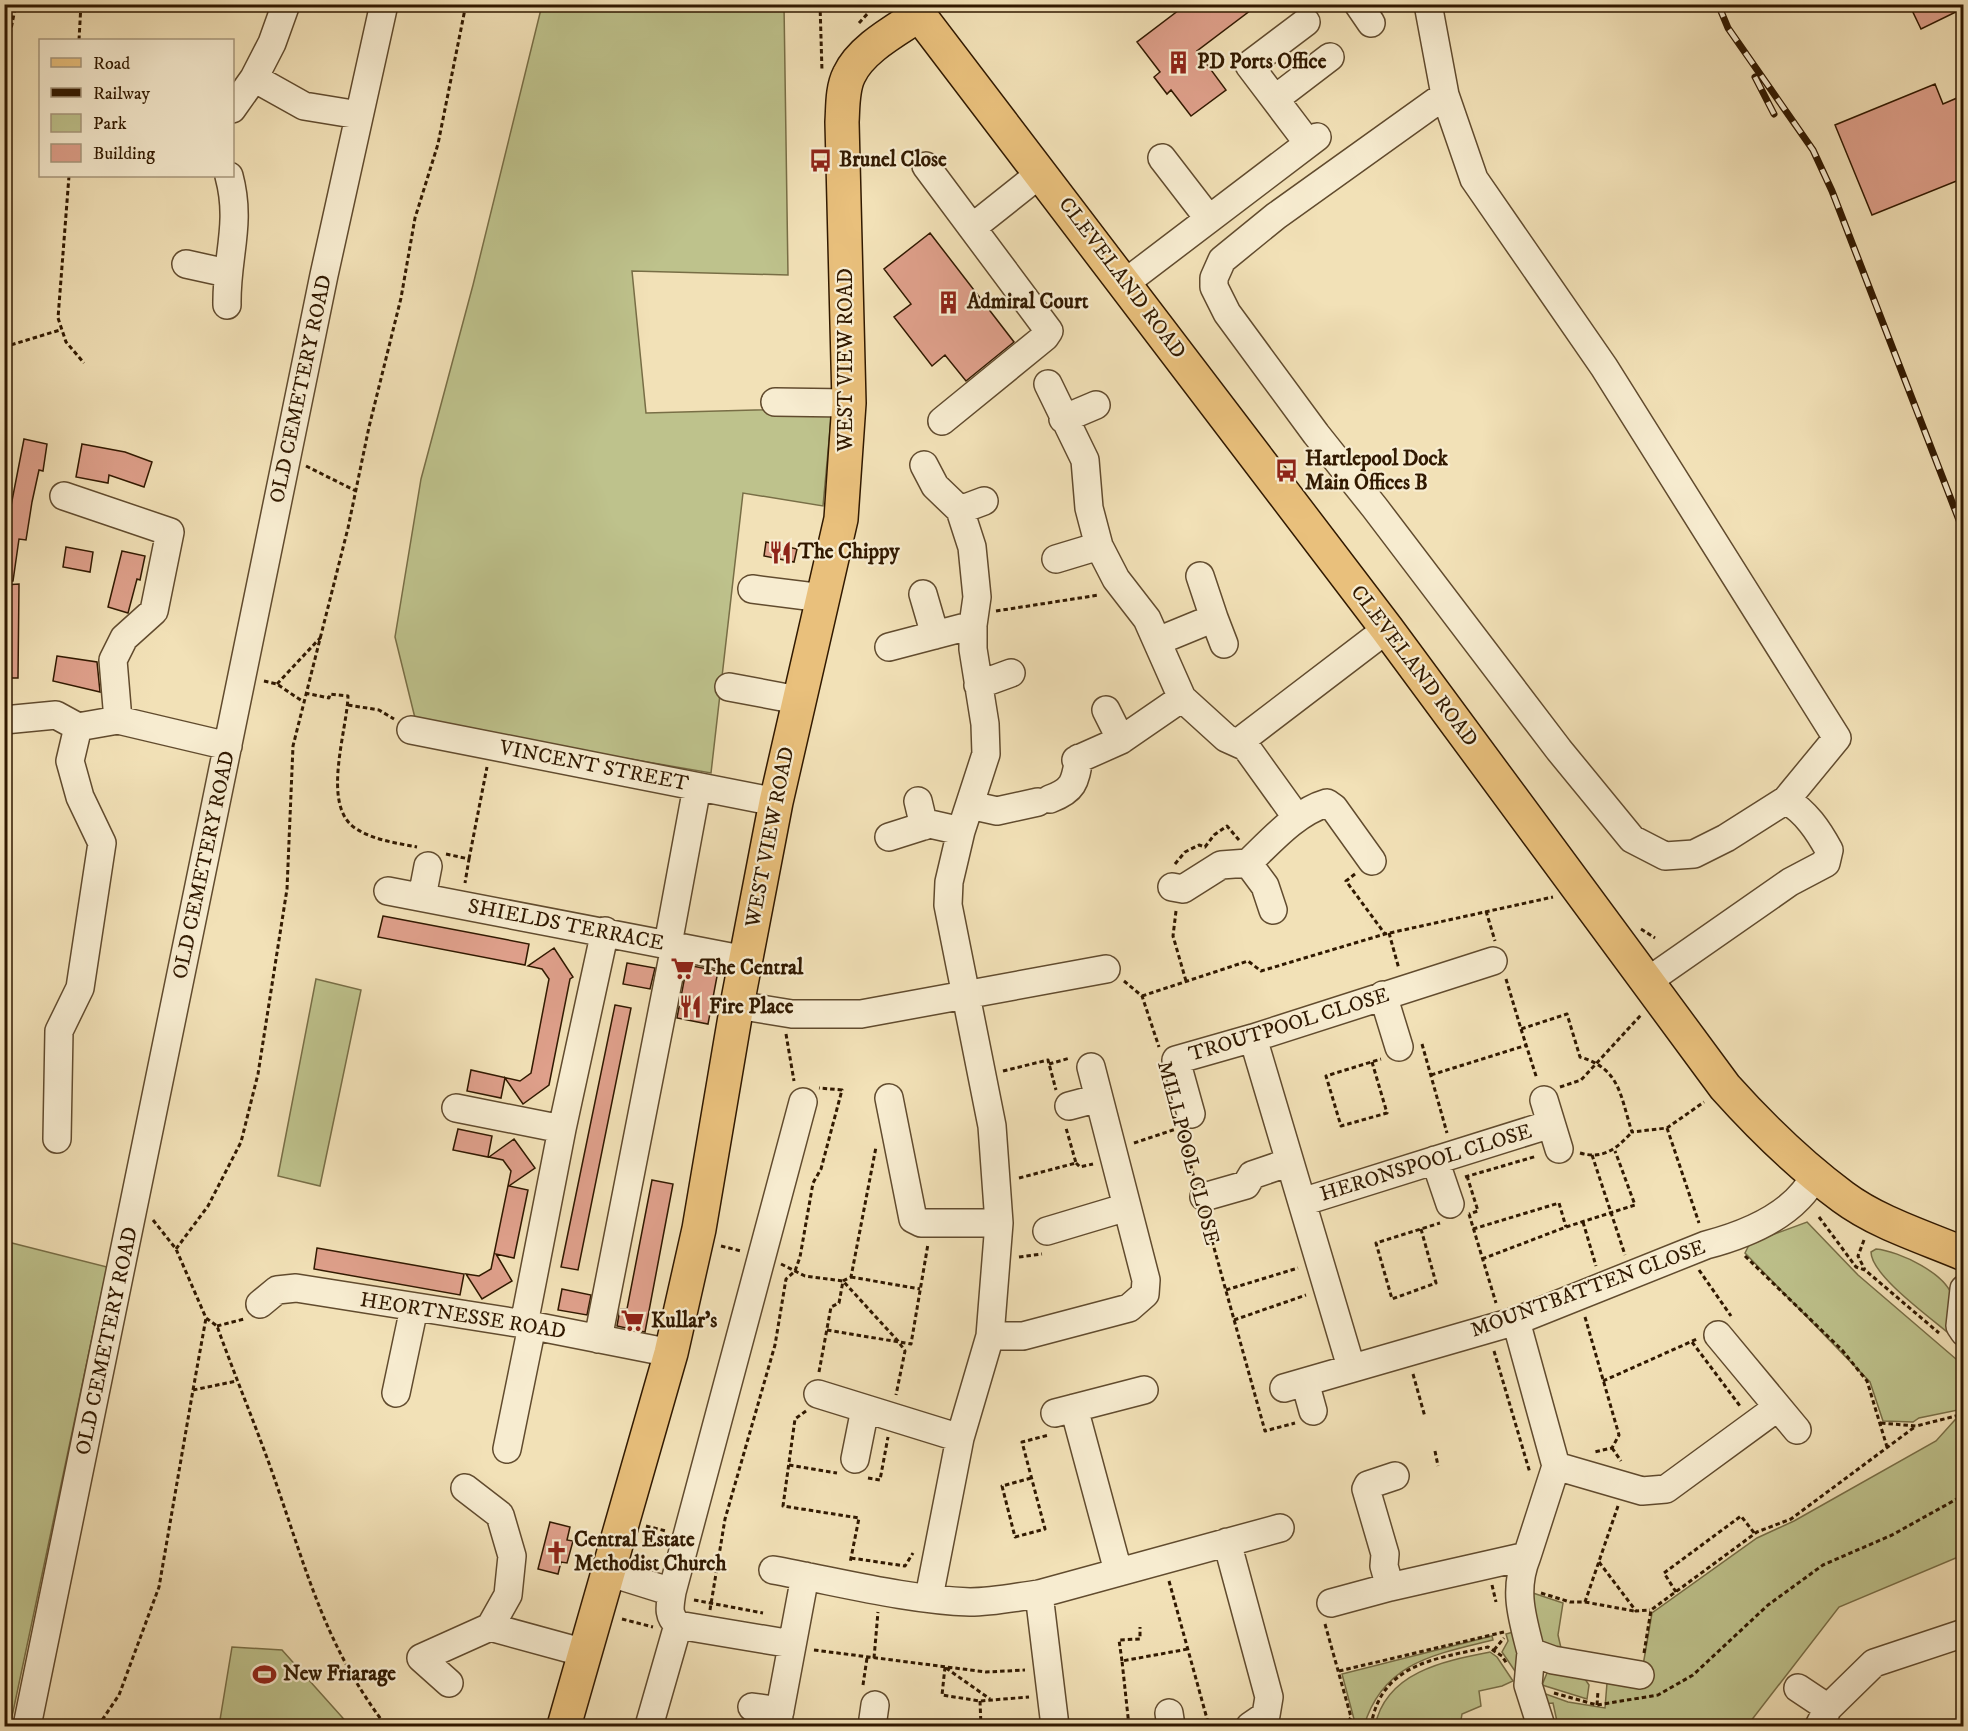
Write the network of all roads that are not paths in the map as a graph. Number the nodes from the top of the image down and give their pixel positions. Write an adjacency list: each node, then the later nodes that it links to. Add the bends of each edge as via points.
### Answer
1 (286, 4): 7 (street)
2 (384, 4): 11 (street, OLD CEMETERY ROAD)
3 (1428, 4): 8 (street)
4 (915, 10): 14 (main road, CLEVELAND ROAD); 24 (main road, WEST VIEW ROAD, via 862,57 849,76 844,96)
5 (1306, 22): 9 (street, via 1249,65)
6 (1330, 57): 9 (street)
7 (254, 78): 10 (street); 11 (street, via 304,106)
8 (1445, 95): 57 (street, via 1474,179 1604,367 1838,738); 57 (street, via 1276,216 1222,260 1214,287 1227,313 1316,434 1632,839 1665,856 1694,854)
9 (1275, 99): 16 (street, via 1312,140)
10 (234, 106)
11 (359, 115): 55 (street, OLD CEMETERY ROAD)
12 (1162, 158): 16 (street)
13 (926, 166): 17 (street)
14 (1041, 172): 17 (street); 20 (main road, CLEVELAND ROAD)
15 (229, 177): 19 (street, via 236,222)
16 (1209, 219): 20 (street)
17 (973, 227): 27 (street, via 1049,330)
18 (186, 264): 19 (street)
19 (227, 273): 21 (street)
20 (1125, 283): 38 (main road, CLEVELAND ROAD)
21 (227, 305)
22 (1048, 384): 26 (street)
23 (775, 402): 24 (street)
24 (849, 404): 35 (main road, WEST VIEW ROAD, via 841,519)
25 (1096, 405): 26 (street)
26 (1063, 419): 30 (street, via 1085,460 1089,508)
27 (942, 421)
28 (924, 465): 36 (street, via 935,486 972,505 972,547)
29 (64, 496): 50 (street, via 170,532 153,611 124,638 113,660)
30 (1099, 546): 31 (street); 40 (street)
31 (1056, 559)
32 (1200, 576): 37 (street)
33 (752, 589): 35 (street)
34 (923, 594): 39 (street)
35 (823, 598): 47 (main road, WEST VIEW ROAD)
36 (982, 618): 39 (street); 44 (street, via 973,649)
37 (1214, 618): 40 (street); 41 (street)
38 (1387, 628): 54 (street); 77 (main road, CLEVELAND ROAD)
39 (935, 635): 42 (street)
40 (1158, 641): 46 (street)
41 (1224, 644)
42 (889, 647)
43 (1011, 673): 44 (street)
44 (978, 685): 59 (street, via 986,754)
45 (729, 687): 47 (street)
46 (1182, 698): 53 (street); 54 (street, via 1226,738)
47 (798, 700): 58 (main road, WEST VIEW ROAD)
48 (1106, 710): 53 (street)
49 (4, 720): 51 (street, via 56,715)
50 (118, 720): 51 (street); 55 (street)
51 (78, 727): 90 (street, via 70,761 80,797 102,843 80,988 59,1031)
52 (411, 730): 56 (street, VINCENT STREET)
53 (1121, 740): 59 (street, via 1078,759 1075,782 1065,794 997,811)
54 (1239, 742): 60 (street)
55 (228, 746): 149 (street, OLD CEMETERY ROAD)
56 (697, 787): 58 (street, VINCENT STREET); 71 (street)
57 (1786, 800): 77 (street, via 1802,810 1822,838 1829,850 1826,863 1790,882)
58 (776, 802): 73 (main road, WEST VIEW ROAD)
59 (970, 805): 61 (street)
60 (1298, 818): 64 (street, via 1328,803); 65 (street)
61 (961, 831): 62 (street, via 939,825 921,813); 76 (street, via 948,905)
62 (889, 837)
63 (429, 856): 68 (street)
64 (1372, 861)
65 (1248, 863): 66 (street, via 1221,865 1183,889); 69 (street, via 1265,886)
66 (1172, 887)
67 (388, 891): 68 (street, SHIELDS TERRACE)
68 (422, 897): 70 (street, SHIELDS TERRACE)
69 (1273, 910)
70 (605, 931): 71 (street, SHIELDS TERRACE); 89 (street)
71 (672, 945): 73 (street, SHIELDS TERRACE); 109 (street)
72 (1498, 959): 75 (street, TROUTPOOL CLOSE, via 1459,984)
73 (746, 960): 78 (main road, WEST VIEW ROAD)
74 (1113, 974): 76 (street)
75 (1394, 992): 79 (street, TROUTPOOL CLOSE); 80 (street)
76 (964, 995): 78 (street, via 861,1014 788,1013); 98 (street, via 992,1126)
77 (1648, 995): 93 (main road, CLEVELAND ROAD, via 1725,1088 1773,1138)
78 (737, 1005): 110 (main road, WEST VIEW ROAD, via 696,1240)
79 (1253, 1038): 88 (street, TROUTPOOL CLOSE, via 1176,1060); 91 (street)
80 (1410, 1047)
81 (1091, 1067): 84 (street)
82 (811, 1095): 133 (street)
83 (889, 1098): 98 (street, via 913,1219 921,1223)
84 (1099, 1098): 86 (street); 96 (street)
85 (456, 1108): 89 (street)
86 (1064, 1108)
87 (1549, 1117): 92 (street, HERONSPOOL CLOSE)
88 (1186, 1120)
89 (562, 1129): 105 (street)
90 (57, 1139)
91 (1290, 1162): 94 (street, via 1252,1175 1246,1185); 95 (street)
92 (1452, 1164): 95 (street, HERONSPOOL CLOSE); 97 (street)
93 (1816, 1173): 100 (main road, CLEVELAND ROAD, via 1844,1198 1874,1215); 104 (street, MOUNTBATTEN CLOSE, via 1809,1188 1774,1219 1702,1255 1632,1274)
94 (1202, 1198)
95 (1302, 1202): 111 (street)
96 (1127, 1207): 99 (street); 108 (street, via 1146,1280 1139,1301 1129,1308 1023,1336)
97 (1457, 1214)
98 (999, 1223): 108 (street)
99 (1047, 1231)
100 (1964, 1254)
101 (1964, 1289): 107 (street, via 1960,1326)
102 (260, 1304): 103 (street, HEORTNESSE ROAD, via 277,1290 296,1288)
103 (414, 1308): 105 (street, HEORTNESSE ROAD); 113 (street)
104 (1507, 1317): 111 (street, MOUNTBATTEN CLOSE); 122 (street)
105 (528, 1325): 109 (street, HEORTNESSE ROAD); 120 (street)
106 (1717, 1330): 115 (street)
107 (1952, 1333)
108 (990, 1336): 119 (street)
109 (598, 1339): 110 (street, HEORTNESSE ROAD)
110 (671, 1353): 130 (main road, WEST VIEW ROAD)
111 (1351, 1368): 117 (street, MOUNTBATTEN CLOSE, via 1294,1385)
112 (1144, 1390): 129 (street, via 1065,1410)
113 (396, 1393)
114 (818, 1394): 116 (street)
115 (1778, 1407): 118 (street); 122 (street, via 1666,1489 1645,1492 1625,1488)
116 (865, 1409): 119 (street); 121 (street)
117 (1313, 1411)
118 (1797, 1430)
119 (960, 1438): 135 (street)
120 (507, 1449)
121 (855, 1459)
122 (1556, 1464): 127 (street)
123 (1395, 1476): 132 (street, via 1366,1489 1385,1554)
124 (465, 1488): 137 (street, via 500,1515 512,1556 508,1595)
125 (1280, 1528): 126 (street)
126 (1227, 1542): 129 (street); 153 (street, via 1269,1697 1266,1715)
127 (1527, 1556): 132 (street); 141 (street, via 1519,1586)
128 (773, 1570): 131 (street)
129 (1118, 1571): 134 (street)
130 (608, 1572): 133 (street); 142 (main road, WEST VIEW ROAD)
131 (804, 1576): 135 (street, via 863,1580); 140 (street)
132 (1387, 1576): 136 (street)
133 (672, 1592): 138 (street)
134 (1039, 1594): 135 (street, via 969,1602); 152 (street)
135 (929, 1597)
136 (1331, 1604)
137 (490, 1627): 142 (street); 144 (street, via 421,1658)
138 (669, 1627): 140 (street, via 708,1617); 151 (street)
139 (1964, 1633): 147 (street, via 1874,1663)
140 (792, 1644): 148 (street)
141 (1532, 1652): 143 (street, via 1553,1660 1598,1688); 154 (street, via 1528,1685)
142 (585, 1653): 150 (main road, WEST VIEW ROAD)
143 (1640, 1675)
144 (449, 1683)
145 (1798, 1688): 147 (street)
146 (752, 1707): 148 (street)
147 (1823, 1717)
148 (778, 1719)
149 (27, 1726)
150 (564, 1726)
151 (648, 1726)
152 (1055, 1726)
153 (1250, 1726)
154 (1541, 1726)

